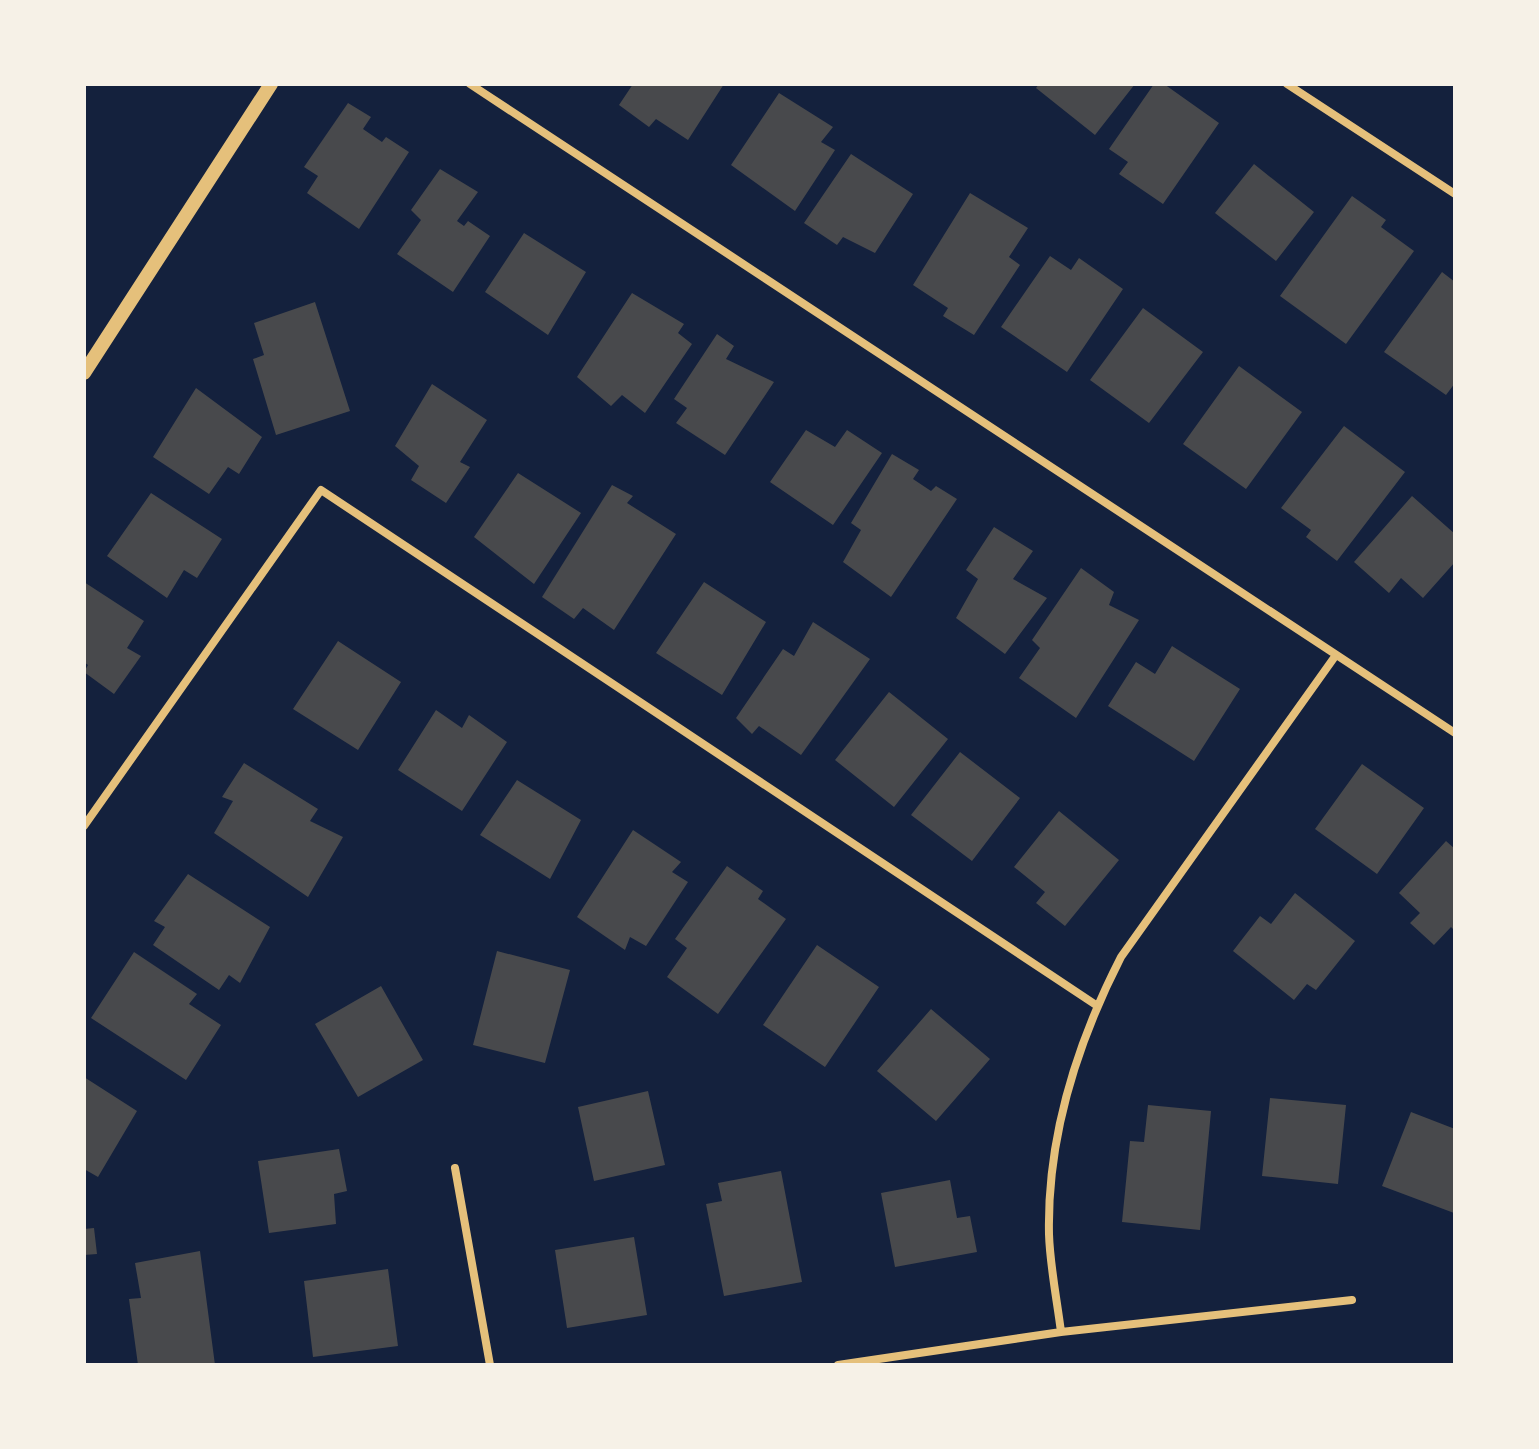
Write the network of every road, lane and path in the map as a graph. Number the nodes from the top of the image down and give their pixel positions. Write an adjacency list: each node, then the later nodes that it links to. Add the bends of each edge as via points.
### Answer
1 (271, 84): 5 (street)
2 (470, 84): 6 (street)
3 (1287, 84): 4 (street)
4 (1455, 194)
5 (84, 373)
6 (1336, 655): 7 (street); 9 (street, via 1121,957)
7 (1455, 733)
8 (84, 826): 9 (street, via 321,490)
9 (1096, 1005): 12 (street, via 1065,1095 1053,1160 1049,1235)
10 (455, 1168): 13 (street)
11 (1352, 1300): 12 (street)
12 (1061, 1332): 14 (street)
13 (490, 1365)
14 (838, 1365)

